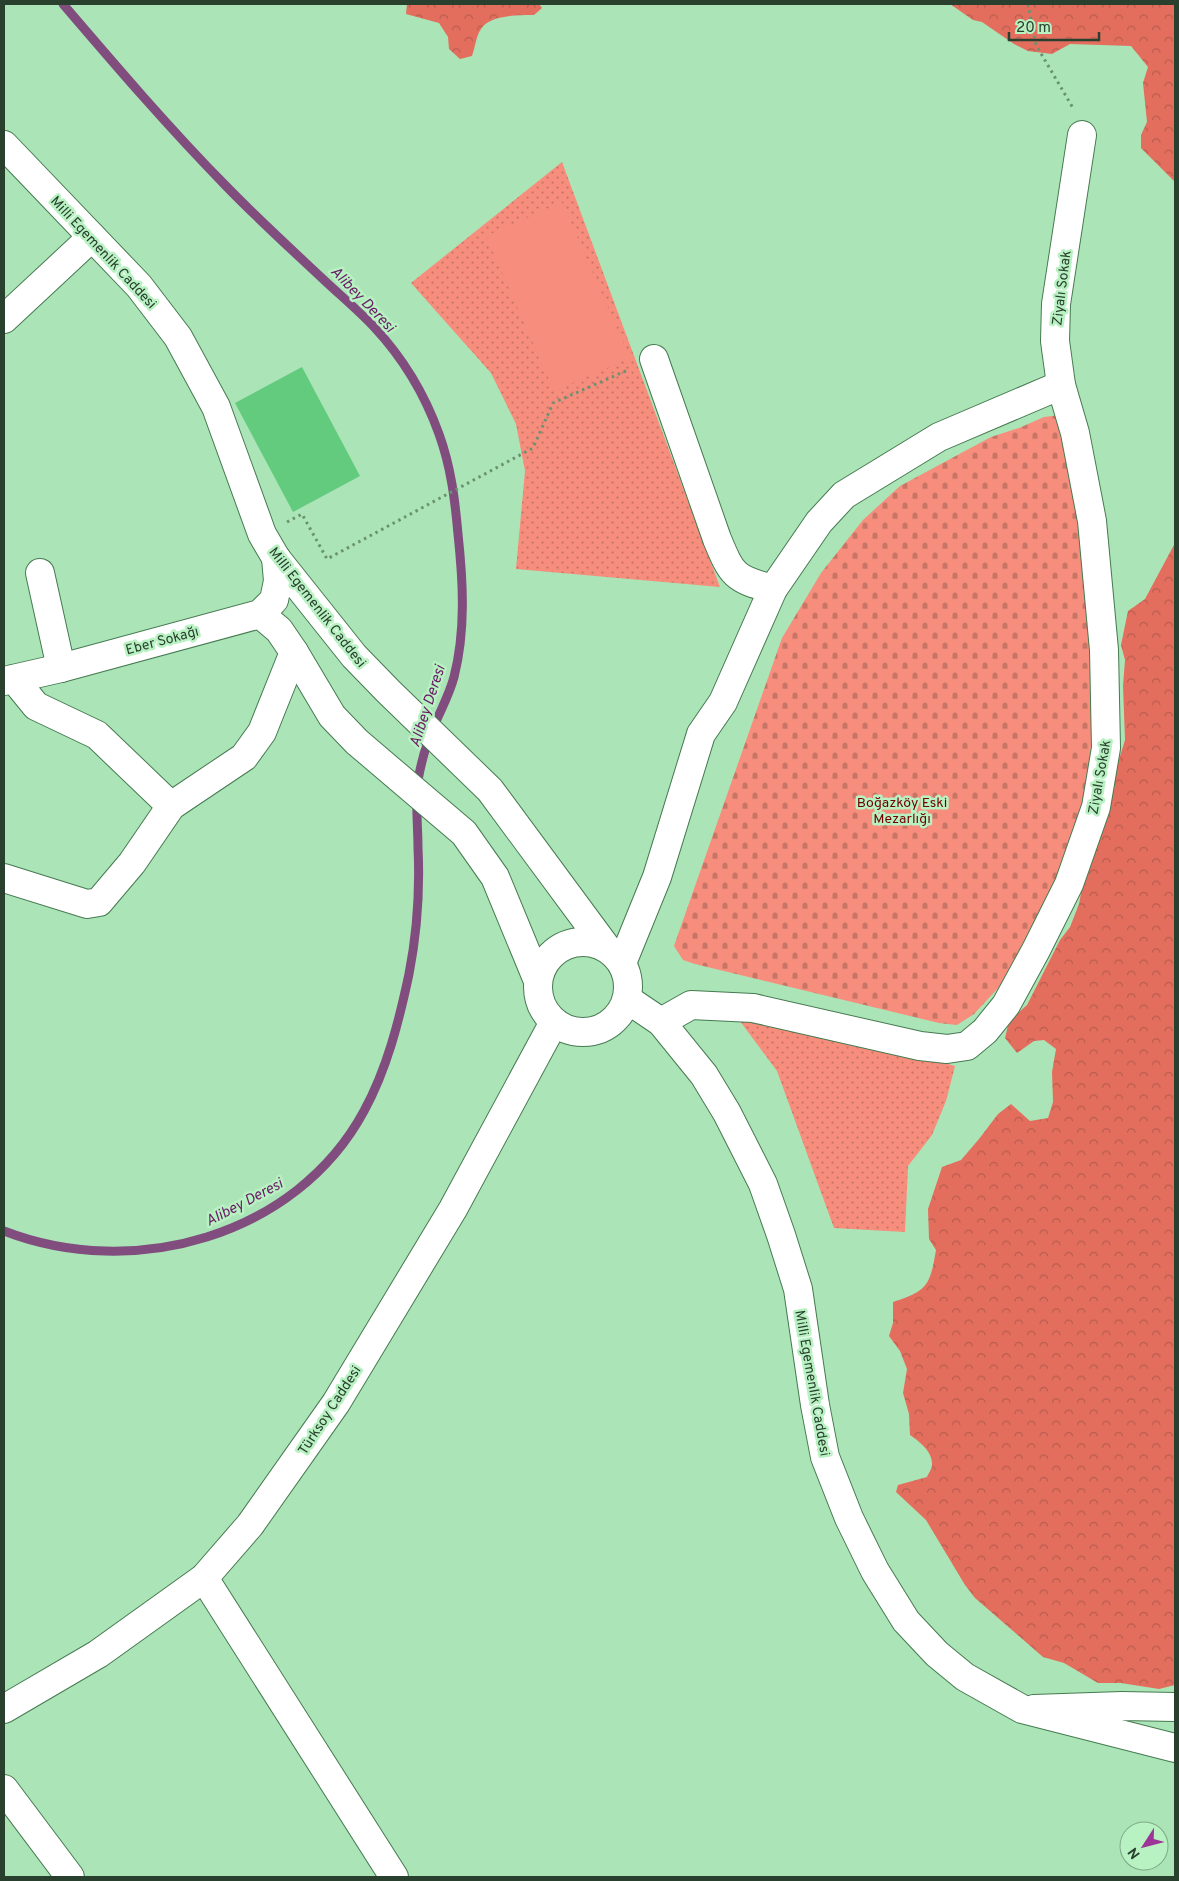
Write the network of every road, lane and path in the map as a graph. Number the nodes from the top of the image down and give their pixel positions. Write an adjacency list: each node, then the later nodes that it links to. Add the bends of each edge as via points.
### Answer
1 (1028, 4): 2 (path, via 1036,45 1072,107)
2 (1082, 135): 7 (street, Ziyalı Sokak, via 1056,304 1055,341)
3 (4, 145): 4 (street, Milli Egemenlik Caddesi)
4 (92, 237): 5 (street); 8 (street, Milli Egemenlik Caddesi, via 138,286 178,337 216,407)
5 (4, 319)
6 (654, 359): 8 (path, via 553,403 533,448 327,559 302,514); 11 (street, via 729,567 746,582)
7 (1061, 385): 11 (street, via 939,437 844,495 818,522); 22 (street, Ziyalı Sokak, via 1075,433 1092,521 1104,650 1106,748 1096,807 1069,884 1006,1005 985,1031 967,1046 947,1049 920,1046 753,1008 691,1005)
8 (262, 534): 9 (street, Milli Egemenlik Caddesi)
9 (276, 558): 12 (street, via 278,580 274,600); 18 (street, Milli Egemenlik Caddesi, via 354,656 490,790)
10 (40, 573): 14 (street)
11 (773, 589): 18 (street, via 724,702 701,734 657,877)
12 (260, 614): 13 (street, via 278,630); 14 (street, Eber Sokağı)
13 (294, 652): 16 (street, via 262,732 244,757); 19 (street, via 332,716 357,742 464,833 495,877)
14 (60, 668): 15 (street, Eber Sokağı)
15 (9, 680): 16 (street, via 36,706 97,735)
16 (170, 806): 17 (street, via 132,863 99,902 87,904)
17 (4, 878)
18 (614, 955): 19 (street, via 592,942 577,941 551,954); 20 (street, via 626,970 629,984)
19 (538, 981): 21 (street, via 538,996)
20 (627, 999): 21 (street, via 621,1013 596,1031 567,1029); 22 (street, Milli Egemenlik Caddesi)
21 (554, 1022): 23 (street, Türksoy Caddesi, via 453,1209 336,1403 250,1525)
22 (661, 1022): 25 (street, Milli Egemenlik Caddesi, via 704,1075 763,1184 798,1289 824,1456 875,1571 906,1621 937,1654 965,1677)
23 (204, 1578): 26 (street, Türksoy Caddesi, via 98,1654); 30 (street)
24 (1175, 1707): 25 (street)
25 (1022, 1709): 27 (street, Milli Egemenlik Caddesi)
26 (4, 1710)
27 (1174, 1749)
28 (4, 1789): 29 (street)
29 (70, 1877)
30 (394, 1877)

